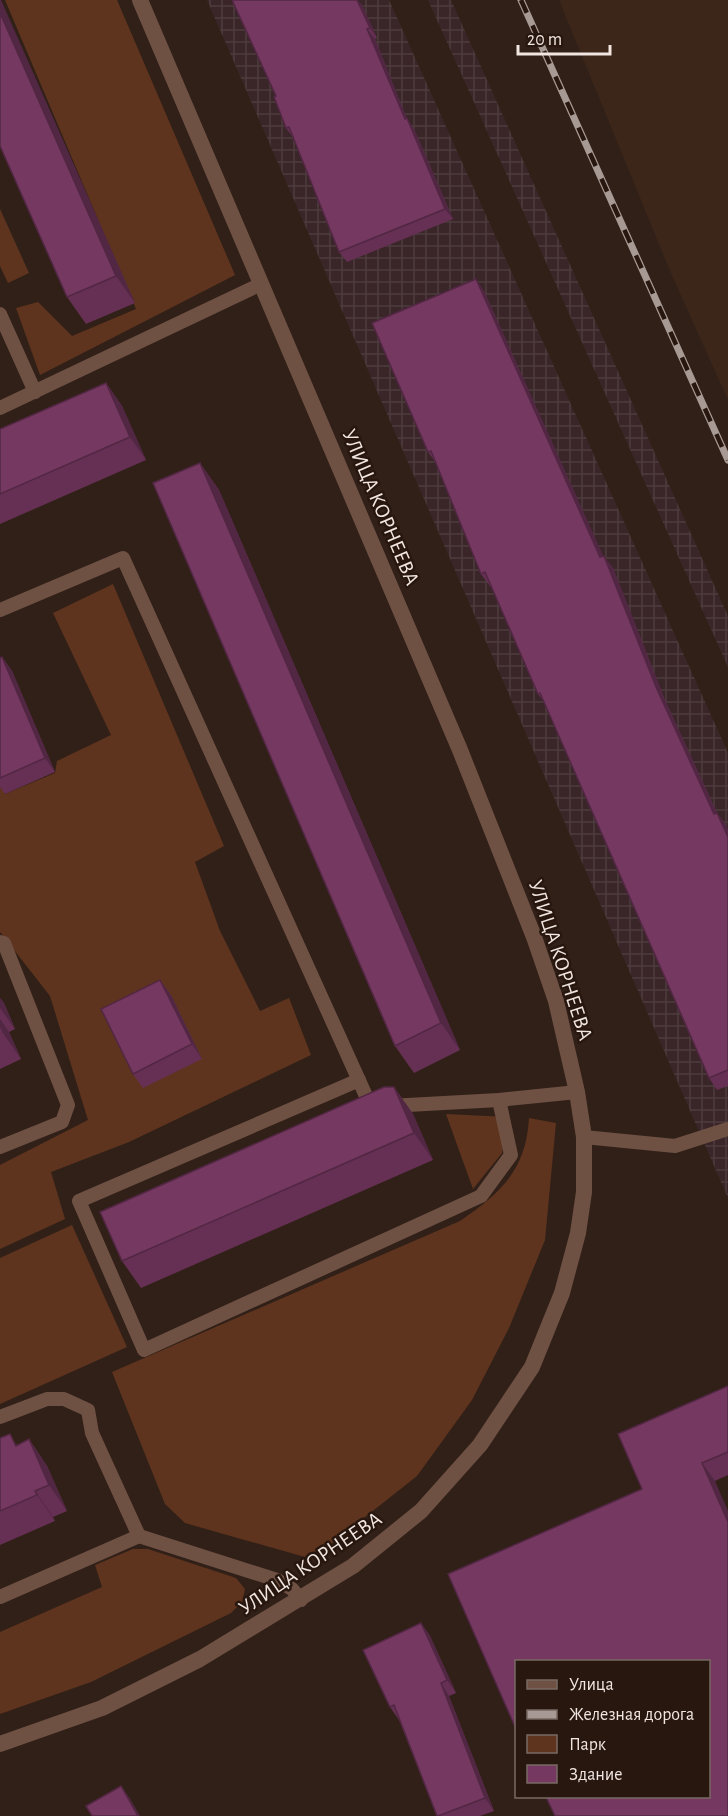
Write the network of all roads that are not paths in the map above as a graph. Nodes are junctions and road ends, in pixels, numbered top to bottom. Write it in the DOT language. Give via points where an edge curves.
graph roads {
  1 [pos="140,0"];
  2 [pos="261,284"];
  3 [pos="0,314"];
  4 [pos="35,392"];
  5 [pos="0,408"];
  6 [pos="0,610"];
  7 [pos="0,942"];
  8 [pos="359,1080"];
  9 [pos="577,1092"];
  10 [pos="499,1100"];
  11 [pos="728,1129"];
  12 [pos="584,1137"];
  13 [pos="0,1147"];
  14 [pos="0,1417"];
  15 [pos="139,1536"];
  16 [pos="0,1598"];
  17 [pos="301,1600"];
  18 [pos="0,1744"];
  1 -- 2 [label="street, УЛИЦА КОРНЕЕВА"];
  2 -- 4 [label="lane"];
  2 -- 9 [label="street, УЛИЦА КОРНЕЕВА" via="491,827 546,972"];
  3 -- 4 [label="lane"];
  4 -- 5 [label="lane"];
  6 -- 8 [label="lane" via="123,558"];
  7 -- 13 [label="lane" via="4,943 68,1105 62,1122"];
  8 -- 10 [label="lane" via="371,1107"];
  8 -- 10 [label="lane" via="79,1201 144,1350 481,1196 511,1155"];
  9 -- 10 [label="lane"];
  9 -- 12 [label="street, УЛИЦА КОРНЕЕВА"];
  11 -- 12 [label="lane" via="675,1146"];
  12 -- 17 [label="street, УЛИЦА КОРНЕЕВА" via="584,1192 578,1233 552,1321 521,1387 480,1445 421,1511 378,1548"];
  14 -- 15 [label="lane" via="46,1399 64,1398 88,1410 92,1432"];
  15 -- 16 [label="lane"];
  15 -- 17 [label="lane" via="277,1580"];
  17 -- 18 [label="street, УЛИЦА КОРНЕЕВА" via="135,1693"];
}
